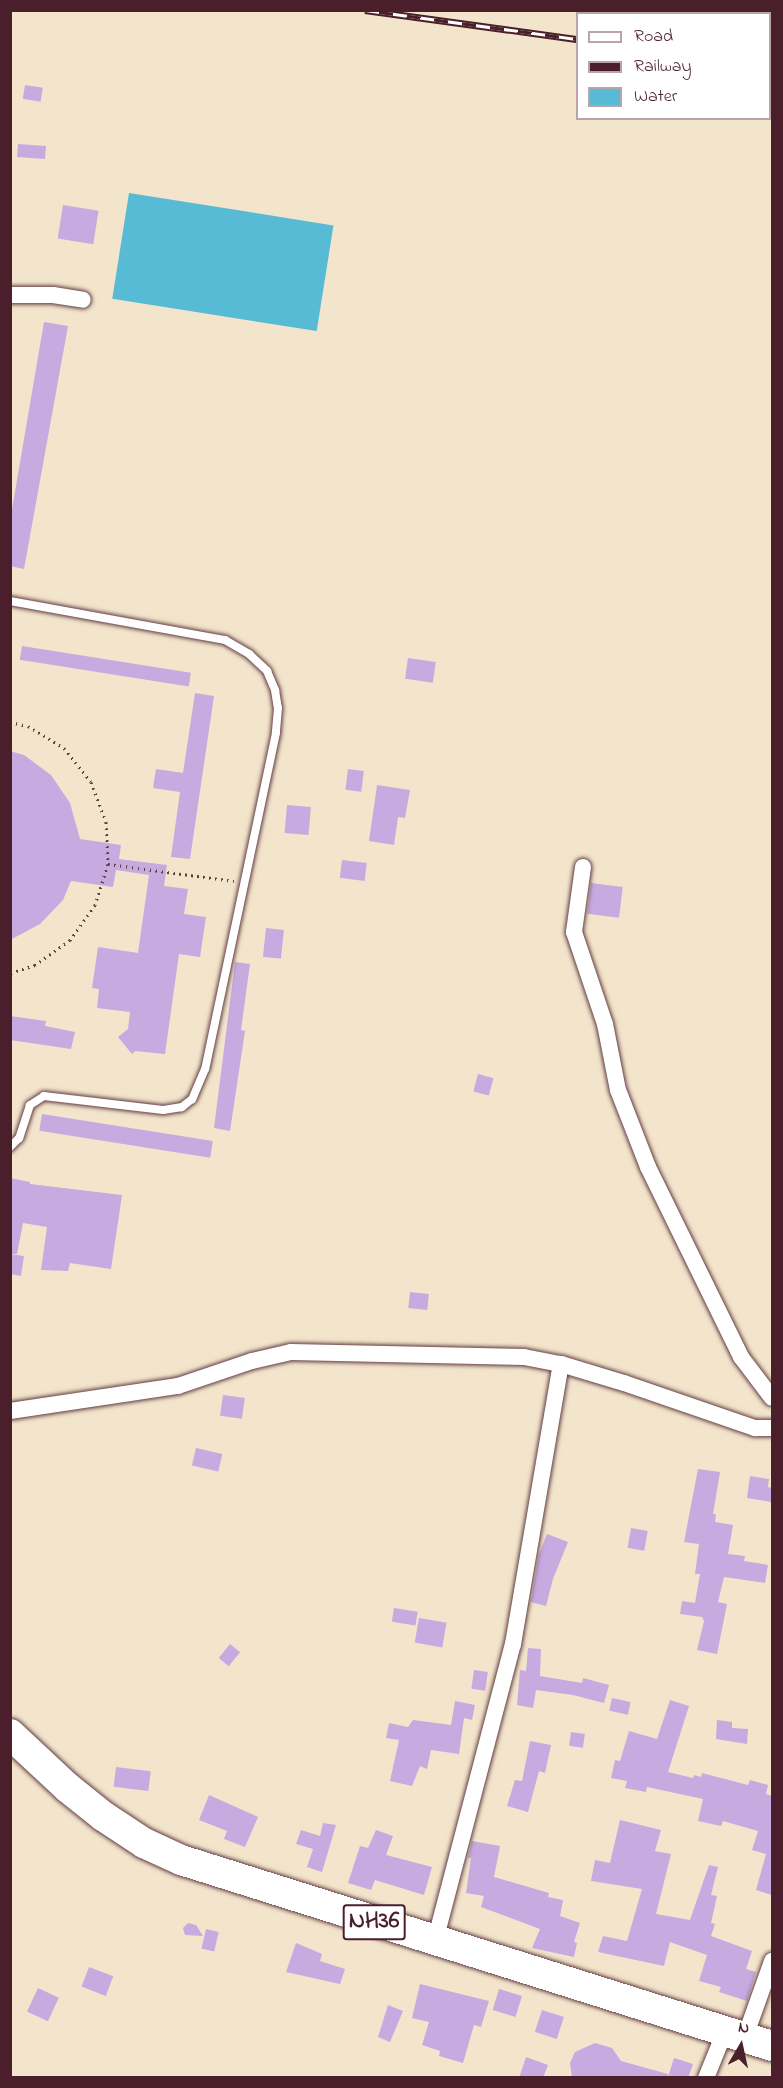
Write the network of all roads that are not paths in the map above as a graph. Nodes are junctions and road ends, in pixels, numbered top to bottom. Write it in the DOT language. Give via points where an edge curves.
graph roads {
  1 [pos="10,295"];
  2 [pos="84,300"];
  3 [pos="10,601"];
  4 [pos="584,867"];
  5 [pos="10,1147"];
  6 [pos="561,1364"];
  7 [pos="772,1398"];
  8 [pos="10,1411"];
  9 [pos="772,1428"];
  10 [pos="10,1734"];
  11 [pos="435,1941"];
  12 [pos="772,1961"];
  13 [pos="748,2038"];
  14 [pos="706,2078"];
  1 -- 2 [label="street"];
  3 -- 5 [label="lane" via="225,640 267,670 275,690 277,716 205,1069 192,1099 182,1107 163,1110 44,1096 30,1105 19,1138"];
  4 -- 7 [label="street" via="574,932 605,1024 618,1090 648,1167 741,1357"];
  6 -- 8 [label="street" via="525,1357 291,1352 178,1386"];
  6 -- 9 [label="street" via="755,1428"];
  6 -- 11 [label="street" via="513,1644"];
  10 -- 11 [label="highway, NH36" via="103,1816 162,1852"];
  11 -- 13 [label="highway, NH36"];
  12 -- 13 [label="street"];
  13 -- 14 [label="street"];
}
